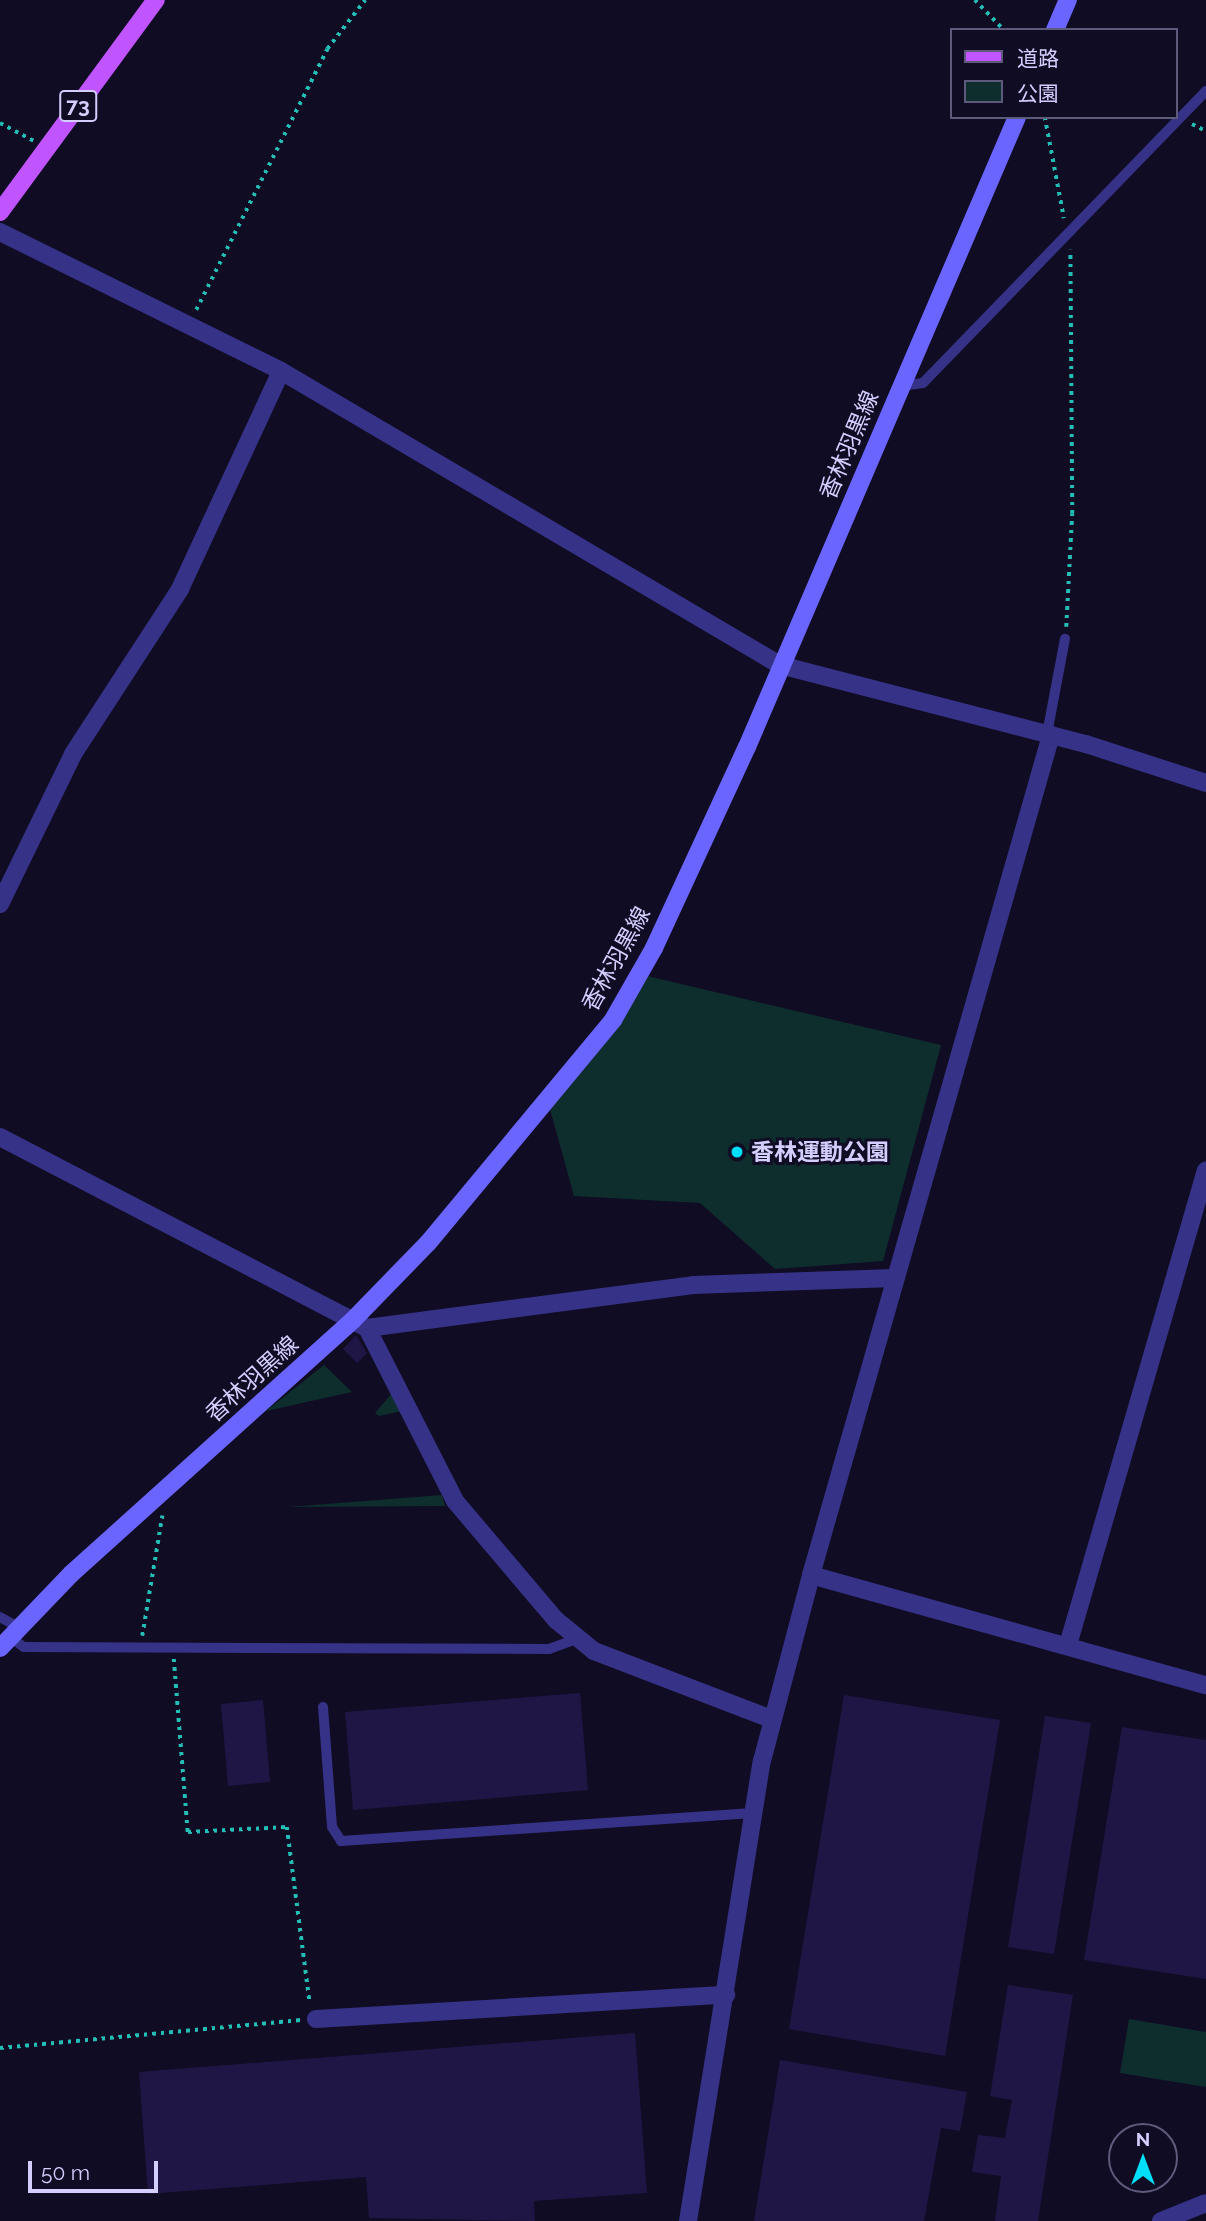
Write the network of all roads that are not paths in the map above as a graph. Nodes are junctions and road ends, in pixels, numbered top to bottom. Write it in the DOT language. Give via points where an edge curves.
graph roads {
  1 [pos="156,0"];
  2 [pos="1068,0"];
  3 [pos="1056,28"];
  4 [pos="1206,91"];
  5 [pos="1016,119"];
  6 [pos="0,212"];
  7 [pos="0,232"];
  8 [pos="281,371"];
  9 [pos="901,386"];
  10 [pos="1065,639"];
  11 [pos="780,665"];
  12 [pos="1049,734"];
  13 [pos="1206,782"];
  14 [pos="0,904"];
  15 [pos="0,1137"];
  16 [pos="1206,1171"];
  17 [pos="894,1278"];
  18 [pos="360,1324"];
  19 [pos="811,1575"];
  20 [pos="0,1617"];
  21 [pos="9,1637"];
  22 [pos="576,1639"];
  23 [pos="1068,1645"];
  24 [pos="1206,1685"];
  25 [pos="323,1707"];
  26 [pos="771,1719"];
  27 [pos="753,1812"];
  28 [pos="726,1994"];
  29 [pos="316,2019"];
  30 [pos="1206,2203"];
  31 [pos="688,2221"];
  32 [pos="1161,2221"];
  1 -- 6 [label="main road, 73"];
  2 -- 3 [label="main road"];
  4 -- 9 [label="lane" via="923,383"];
  5 -- 9 [label="main road, 香林羽黒線"];
  7 -- 8 [label="street"];
  8 -- 11 [label="street"];
  8 -- 14 [label="street" via="180,589 72,754"];
  9 -- 11 [label="main road, 香林羽黒線"];
  10 -- 12 [label="lane"];
  11 -- 12 [label="street"];
  11 -- 18 [label="main road, 香林羽黒線" via="654,948 613,1020"];
  12 -- 13 [label="street"];
  12 -- 17 [label="street"];
  15 -- 18 [label="street"];
  16 -- 23 [label="street"];
  17 -- 18 [label="street" via="693,1285"];
  17 -- 19 [label="street"];
  18 -- 21 [label="main road, 香林羽黒線" via="154,1498"];
  18 -- 22 [label="street" via="470,1524"];
  19 -- 23 [label="street"];
  19 -- 26 [label="street"];
  20 -- 21 [label="lane"];
  21 -- 22 [label="lane" via="24,1647 549,1649"];
  22 -- 26 [label="street"];
  23 -- 24 [label="street"];
  25 -- 27 [label="lane" via="332,1827 341,1842"];
  26 -- 27 [label="street"];
  27 -- 28 [label="street"];
  28 -- 29 [label="street"];
  28 -- 31 [label="street"];
  30 -- 32 [label="street"];
}
